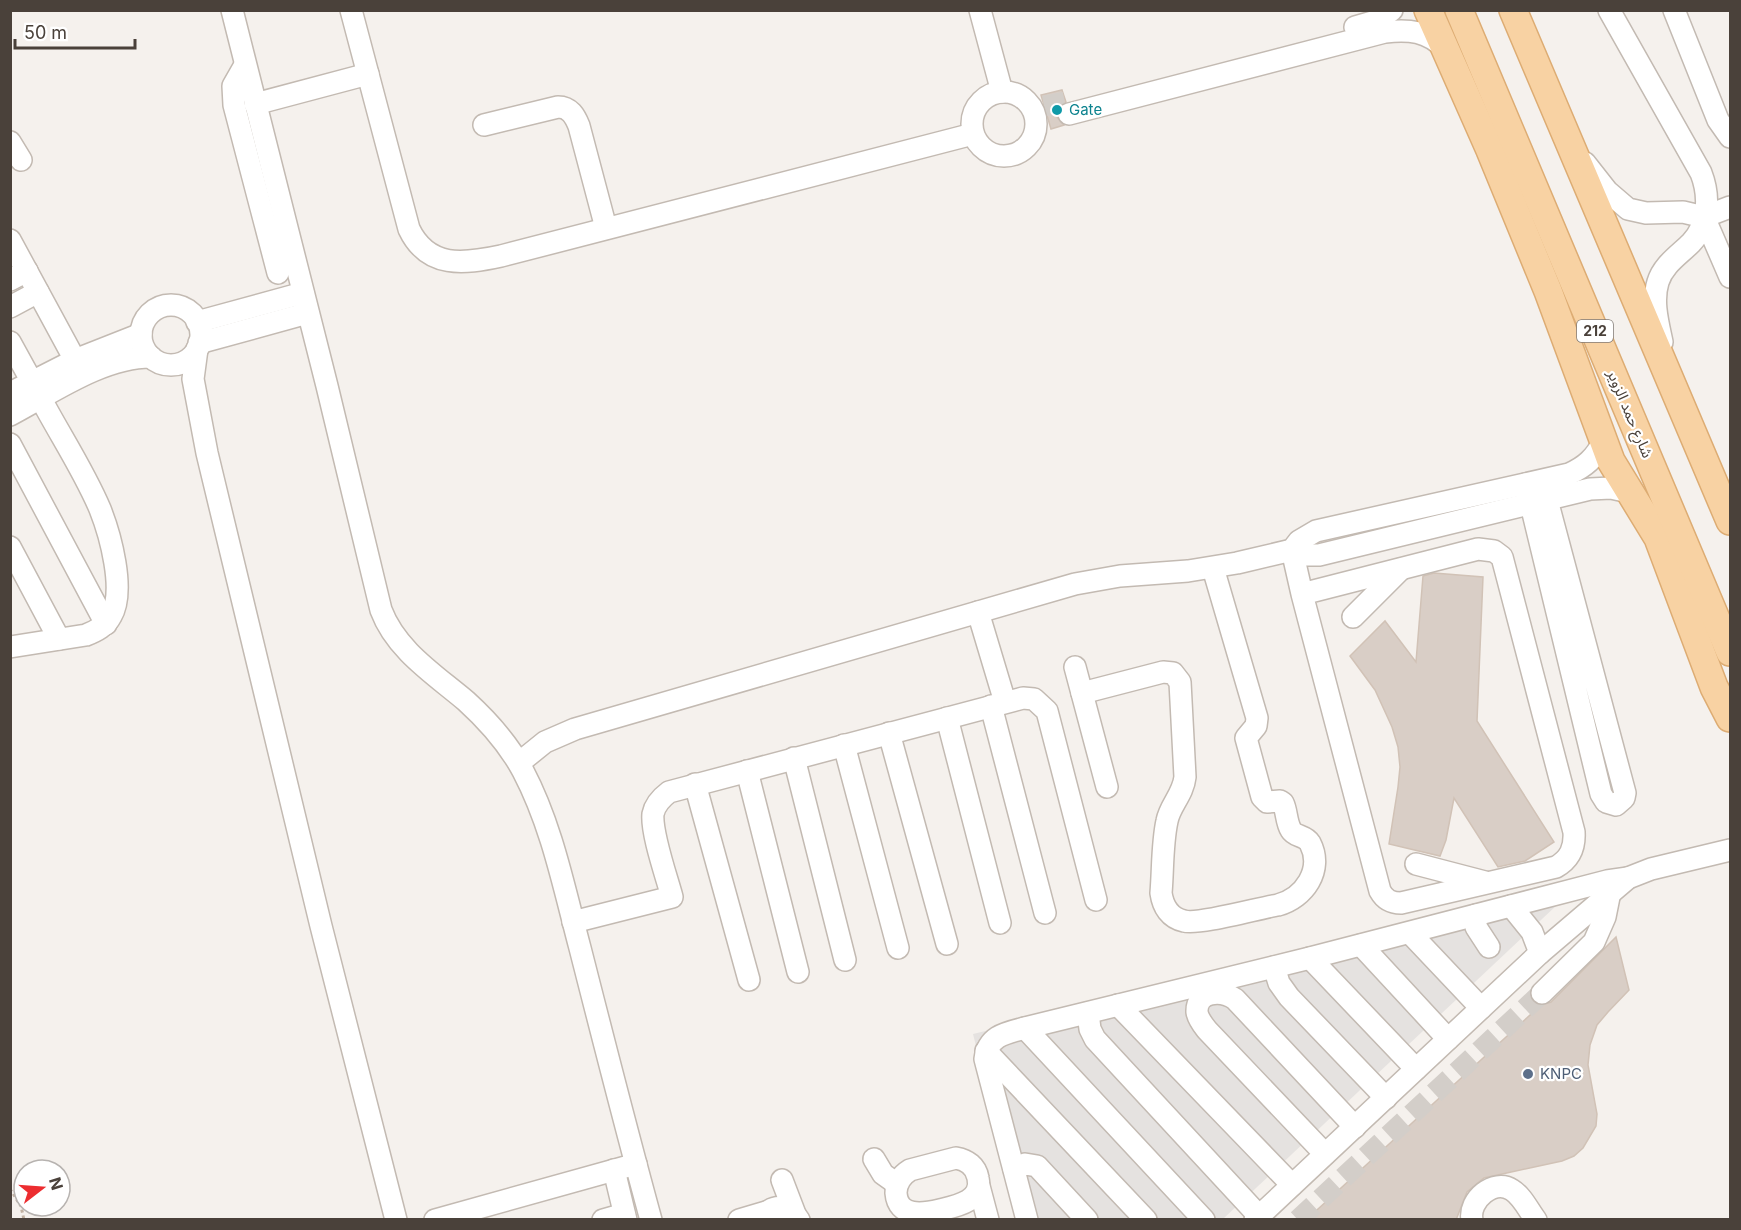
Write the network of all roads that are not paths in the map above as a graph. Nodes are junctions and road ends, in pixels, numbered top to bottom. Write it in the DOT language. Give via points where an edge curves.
graph roads {
  1 [pos="232,10"];
  2 [pos="351,10"];
  3 [pos="980,10"];
  4 [pos="1392,10"];
  5 [pos="1428,10"];
  6 [pos="1459,10"];
  7 [pos="1513,10"];
  8 [pos="1609,10"];
  9 [pos="1674,10"];
  10 [pos="1447,51"];
  11 [pos="246,65"];
  12 [pos="368,74"];
  13 [pos="1002,92"];
  14 [pos="255,105"];
  15 [pos="484,124"];
  16 [pos="1564,129"];
  17 [pos="973,134"];
  18 [pos="1731,137"];
  19 [pos="1731,207"];
  20 [pos="1704,217"];
  21 [pos="606,228"];
  22 [pos="10,240"];
  23 [pos="278,273"];
  24 [pos="19,275"];
  25 [pos="1731,277"];
  26 [pos="38,292"];
  27 [pos="306,303"];
  28 [pos="10,307"];
  29 [pos="141,334"];
  30 [pos="198,338"];
  31 [pos="10,342"];
  32 [pos="75,360"];
  33 [pos="159,361"];
  34 [pos="1669,375"];
  35 [pos="36,391"];
  36 [pos="10,393"];
  37 [pos="10,415"];
  38 [pos="1603,442"];
  39 [pos="10,444"];
  40 [pos="207,453"];
  41 [pos="1629,492"];
  42 [pos="1535,496"];
  43 [pos="1725,501"];
  44 [pos="1731,521"];
  45 [pos="10,547"];
  46 [pos="1292,550"];
  47 [pos="1213,568"];
  48 [pos="1401,569"];
  49 [pos="1302,594"];
  50 [pos="978,612"];
  51 [pos="1353,617"];
  52 [pos="106,624"];
  53 [pos="59,639"];
  54 [pos="10,647"];
  55 [pos="1731,652"];
  56 [pos="1075,667"];
  57 [pos="1082,693"];
  58 [pos="998,704"];
  59 [pos="947,718"];
  60 [pos="1731,718"];
  61 [pos="889,733"];
  62 [pos="844,745"];
  63 [pos="794,758"];
  64 [pos="519,763"];
  65 [pos="747,771"];
  66 [pos="695,784"];
  67 [pos="1107,787"];
  68 [pos="1569,813"];
  69 [pos="1731,850"];
  70 [pos="1416,864"];
  71 [pos="1628,878"];
  72 [pos="1488,883"];
  73 [pos="1610,892"];
  74 [pos="1096,900"];
  75 [pos="1511,906"];
  76 [pos="1045,913"];
  77 [pos="1476,915"];
  78 [pos="573,922"];
  79 [pos="1000,923"];
  80 [pos="1410,933"];
  81 [pos="947,944"];
  82 [pos="1360,945"];
  83 [pos="1489,947"];
  84 [pos="898,948"];
  85 [pos="1540,952"];
  86 [pos="1310,958"];
  87 [pos="845,960"];
  88 [pos="1274,967"];
  89 [pos="798,972"];
  90 [pos="749,980"];
  91 [pos="1542,993"];
  92 [pos="1118,1005"];
  93 [pos="1481,1008"];
  94 [pos="1088,1013"];
  95 [pos="1025,1028"];
  96 [pos="1448,1039"];
  97 [pos="986,1051"];
  98 [pos="1416,1069"];
  99 [pos="1386,1098"];
  100 [pos="1355,1126"];
  101 [pos="1325,1154"];
  102 [pos="880,1158"];
  103 [pos="636,1164"];
  104 [pos="1014,1169"];
  105 [pos="614,1170"];
  106 [pos="904,1177"];
  107 [pos="1292,1185"];
  108 [pos="979,1186"];
  109 [pos="968,1212"];
  110 [pos="765,1214"];
  111 [pos="655,1216"];
  112 [pos="625,1217"];
  113 [pos="797,1217"];
  114 [pos="1257,1218"];
  115 [pos="396,1220"];
  116 [pos="435,1220"];
  117 [pos="603,1220"];
  118 [pos="739,1220"];
  119 [pos="988,1220"];
  120 [pos="1027,1220"];
  121 [pos="1088,1220"];
  122 [pos="1146,1220"];
  123 [pos="1204,1220"];
  124 [pos="1473,1220"];
  125 [pos="1536,1220"];
  1 -- 11 [label="street"];
  2 -- 12 [label="street"];
  3 -- 13 [label="street"];
  4 -- 10 [label="street" via="1379,20 1067,108 1385,32 1421,32"];
  5 -- 10 [label="main road"];
  6 -- 55 [label="main road, شارع حمد الزوير / 212"];
  7 -- 16 [label="main road"];
  8 -- 20 [label="street" via="1701,173 1707,197"];
  9 -- 18 [label="street" via="1718,120"];
  10 -- 38 [label="main road" via="1548,291"];
  11 -- 14 [label="street"];
  11 -- 23 [label="street" via="233,86 234,105"];
  12 -- 14 [label="street"];
  12 -- 21 [label="street" via="405,219 413,237 426,251 448,261 482,260"];
  13 -- 17 [label="street" via="978,105 973,115"];
  13 -- 17 [label="street" via="1020,96 1040,115 1033,141 1015,156 1003,157 982,148"];
  14 -- 27 [label="street"];
  15 -- 21 [label="street" via="558,107 567,109 576,119"];
  16 -- 20 [label="street" via="1597,180 1628,208"];
  16 -- 34 [label="main road"];
  17 -- 21 [label="street"];
  19 -- 20 [label="street"];
  20 -- 25 [label="street"];
  20 -- 34 [label="street" via="1697,235 1668,264 1658,282 1657,316"];
  22 -- 24 [label="street"];
  24 -- 26 [label="street"];
  26 -- 28 [label="street"];
  26 -- 32 [label="street"];
  27 -- 30 [label="street"];
  27 -- 64 [label="street" via="386,623 407,651 494,730"];
  29 -- 30 [label="street" via="154,310 162,306 181,307 189,311"];
  29 -- 32 [label="street"];
  29 -- 33 [label="street" via="142,343"];
  30 -- 33 [label="street" via="187,360 179,364"];
  30 -- 40 [label="street" via="193,379"];
  31 -- 35 [label="street"];
  32 -- 35 [label="street"];
  33 -- 35 [label="street" via="138,357 116,362"];
  33 -- 40 [label="street" via="184,397"];
  34 -- 43 [label="main road"];
  35 -- 36 [label="street"];
  35 -- 37 [label="street"];
  35 -- 52 [label="street" via="105,523 117,591 114,612"];
  38 -- 41 [label="main road"];
  38 -- 42 [label="street" via="1595,456 1578,470"];
  39 -- 52 [label="street"];
  40 -- 115 [label="street"];
  41 -- 42 [label="street" via="1600,488"];
  41 -- 60 [label="main road" via="1658,538 1714,687"];
  42 -- 46 [label="street" via="1319,555"];
  42 -- 68 [label="street" via="1601,794 1606,802"];
  43 -- 44 [label="main road"];
  45 -- 53 [label="street"];
  46 -- 47 [label="street"];
  46 -- 49 [label="street"];
  47 -- 50 [label="street" via="1098,579"];
  47 -- 57 [label="street" via="1257,718 1246,738 1262,797 1267,802 1283,803 1292,831 1311,846 1313,873 1300,894 1278,905 1197,921 1181,921 1169,913 1161,893 1167,821 1185,777 1180,682 1173,674 1163,672"];
  48 -- 49 [label="street"];
  48 -- 51 [label="street"];
  48 -- 68 [label="street" via="1484,548 1502,557"];
  49 -- 72 [label="street" via="1383,895 1390,902 1401,903"];
  50 -- 58 [label="street"];
  50 -- 64 [label="street" via="575,729 545,742"];
  52 -- 53 [label="street" via="86,635"];
  53 -- 54 [label="street"];
  56 -- 57 [label="street"];
  57 -- 67 [label="street"];
  58 -- 59 [label="street"];
  58 -- 74 [label="street" via="1029,698 1047,711"];
  58 -- 76 [label="street"];
  59 -- 61 [label="street"];
  59 -- 79 [label="street"];
  61 -- 62 [label="street"];
  61 -- 81 [label="street"];
  62 -- 63 [label="street"];
  62 -- 84 [label="street"];
  63 -- 65 [label="street"];
  63 -- 87 [label="street"];
  64 -- 78 [label="street" via="545,822"];
  65 -- 66 [label="street"];
  65 -- 89 [label="street"];
  66 -- 78 [label="street" via="663,796 653,816 672,897"];
  66 -- 90 [label="street"];
  68 -- 72 [label="street" via="1574,846 1568,859 1556,867"];
  69 -- 71 [label="street"];
  70 -- 72 [label="street"];
  71 -- 73 [label="street"];
  71 -- 75 [label="street"];
  73 -- 85 [label="street"];
  73 -- 91 [label="street" via="1594,942"];
  75 -- 77 [label="street"];
  75 -- 85 [label="street" via="1532,932"];
  77 -- 80 [label="street"];
  77 -- 83 [label="street" via="1476,927"];
  78 -- 103 [label="street"];
  80 -- 82 [label="street"];
  80 -- 93 [label="street"];
  82 -- 86 [label="street"];
  82 -- 96 [label="street"];
  85 -- 93 [label="street"];
  86 -- 88 [label="street"];
  86 -- 98 [label="street"];
  88 -- 92 [label="street"];
  88 -- 99 [label="street" via="1289,997"];
  92 -- 94 [label="street"];
  92 -- 107 [label="street"];
  93 -- 96 [label="street"];
  94 -- 95 [label="street"];
  94 -- 114 [label="street" via="1095,1039"];
  95 -- 97 [label="street" via="997,1037"];
  95 -- 123 [label="street"];
  96 -- 98 [label="street"];
  97 -- 104 [label="street"];
  97 -- 122 [label="street"];
  98 -- 99 [label="street"];
  99 -- 100 [label="street"];
  100 -- 101 [label="street"];
  100 -- 101 [label="street" via="1235,999 1220,992 1202,999 1197,1013 1207,1030"];
  101 -- 107 [label="street"];
  102 -- 106 [label="street" via="883,1174"];
  103 -- 105 [label="street"];
  103 -- 111 [label="street"];
  104 -- 120 [label="street"];
  104 -- 121 [label="street" via="1025,1164 1037,1166"];
  105 -- 112 [label="street"];
  105 -- 116 [label="street"];
  106 -- 108 [label="street" via="949,1159 962,1159 973,1166"];
  106 -- 109 [label="street" via="896,1190 903,1208 921,1215"];
  107 -- 114 [label="street"];
  108 -- 109 [label="street"];
  108 -- 119 [label="street"];
  110 -- 113 [label="street" via="773,1208 785,1208"];
  110 -- 113 [label="street" via="776,1181"];
  110 -- 118 [label="street"];
  112 -- 117 [label="street"];
  124 -- 125 [label="street" via="1475,1201 1501,1185 1513,1190"];
}
